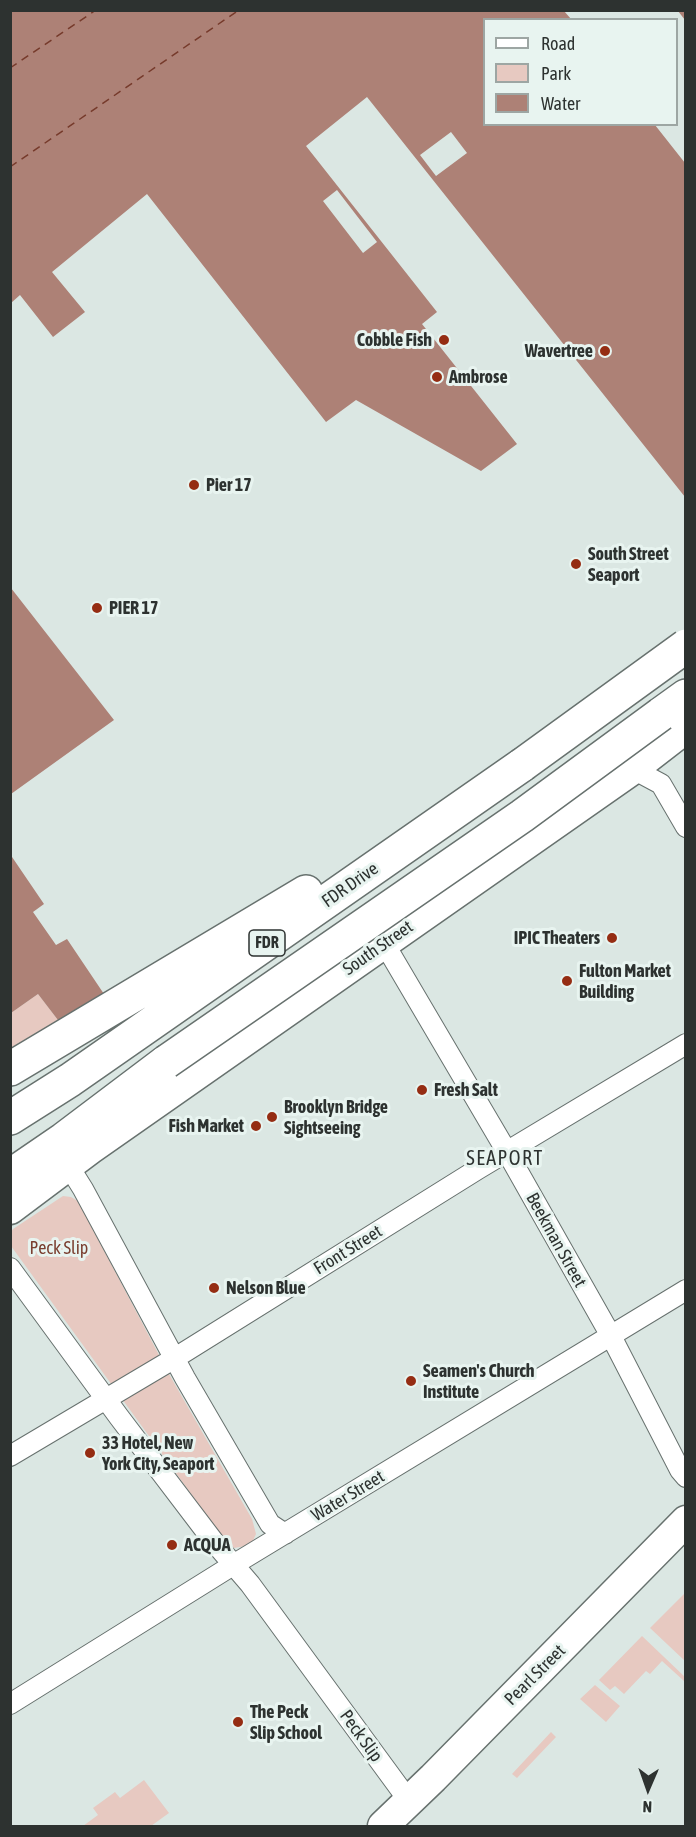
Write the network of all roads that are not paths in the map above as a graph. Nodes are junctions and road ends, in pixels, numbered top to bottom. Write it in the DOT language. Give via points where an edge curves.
graph roads {
  1 [pos="686,646"];
  2 [pos="686,696"];
  3 [pos="686,728"];
  4 [pos="522,765"];
  5 [pos="633,769"];
  6 [pos="686,827"];
  7 [pos="384,943"];
  8 [pos="686,1044"];
  9 [pos="166,1062"];
  10 [pos="10,1069"];
  11 [pos="10,1118"];
  12 [pos="507,1152"];
  13 [pos="10,1159"];
  14 [pos="68,1165"];
  15 [pos="10,1176"];
  16 [pos="10,1181"];
  17 [pos="10,1209"];
  18 [pos="10,1268"];
  19 [pos="686,1290"];
  20 [pos="611,1336"];
  21 [pos="175,1358"];
  22 [pos="105,1399"];
  23 [pos="10,1456"];
  24 [pos="686,1477"];
  25 [pos="686,1521"];
  26 [pos="285,1534"];
  27 [pos="233,1565"];
  28 [pos="10,1704"];
  29 [pos="409,1801"];
  30 [pos="383,1827"];
  1 -- 4 [label="highway, FDR Drive / FDR, bridge"];
  2 -- 9 [label="highway, FDR, bridge" via="522,816"];
  3 -- 5 [label="main road, South Street"];
  4 -- 10 [label="highway" via="416,820 306,892"];
  4 -- 11 [label="highway, FDR Drive / FDR"];
  5 -- 6 [label="street" via="661,784"];
  5 -- 7 [label="main road, South Street"];
  7 -- 12 [label="street, Beekman Street"];
  7 -- 14 [label="main road, South Street"];
  8 -- 12 [label="street, Front Street"];
  9 -- 13 [label="highway, FDR"];
  9 -- 15 [label="highway"];
  12 -- 20 [label="street, Beekman Street"];
  12 -- 21 [label="street, Front Street"];
  14 -- 16 [label="main road" via="34,1165"];
  14 -- 17 [label="main road, South Street"];
  14 -- 21 [label="street"];
  18 -- 22 [label="street, Peck Slip"];
  19 -- 20 [label="street, Water Street"];
  20 -- 24 [label="street, Beekman Street"];
  20 -- 26 [label="street, Water Street"];
  21 -- 22 [label="street, Front Street"];
  21 -- 26 [label="street" via="270,1524"];
  22 -- 23 [label="street, Front Street"];
  22 -- 27 [label="street, Peck Slip"];
  25 -- 29 [label="main road, Pearl Street"];
  26 -- 27 [label="street, Water Street"];
  27 -- 28 [label="street, Water Street"];
  27 -- 29 [label="street, Peck Slip"];
  29 -- 30 [label="main road, Pearl Street"];
}
